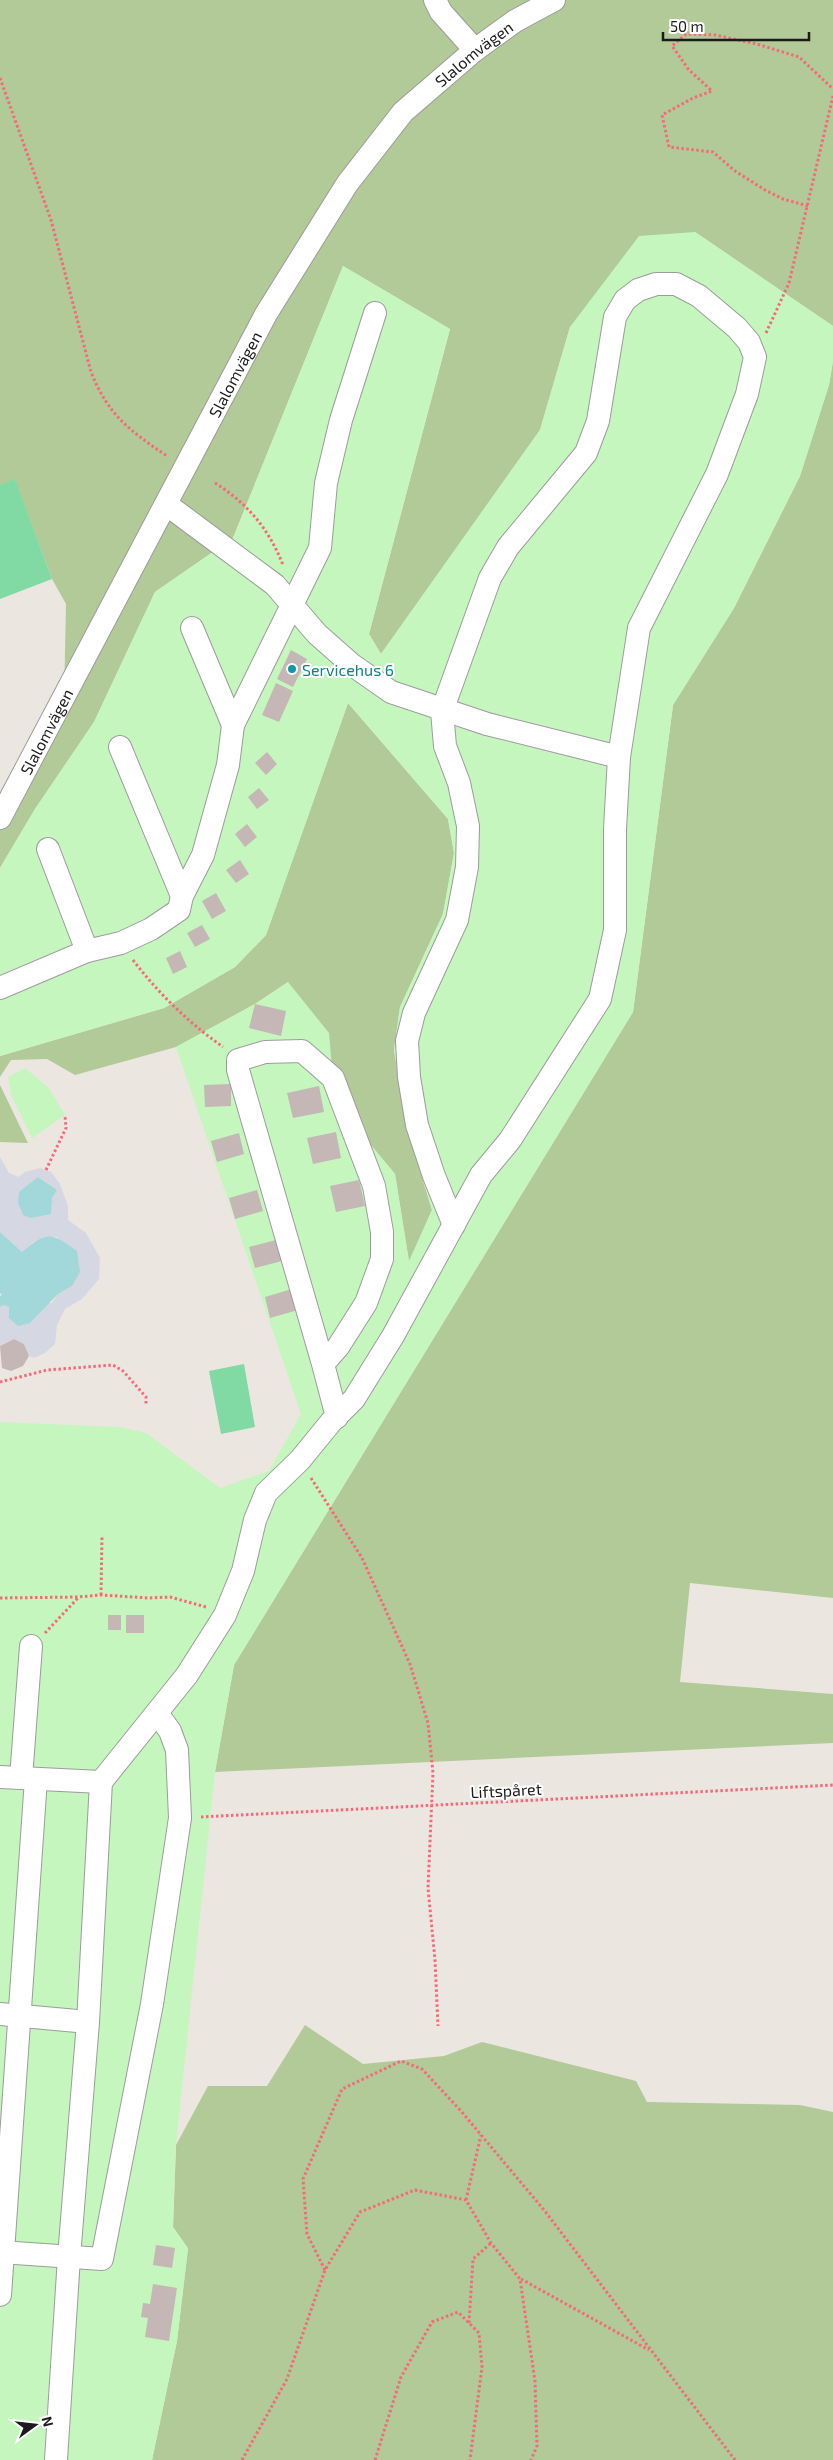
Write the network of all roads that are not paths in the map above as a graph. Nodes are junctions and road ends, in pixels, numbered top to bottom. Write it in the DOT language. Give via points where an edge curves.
graph roads {
  1 [pos="435,0"];
  2 [pos="554,0"];
  3 [pos="475,50"];
  4 [pos="375,313"];
  5 [pos="166,504"];
  6 [pos="292,607"];
  7 [pos="192,628"];
  8 [pos="442,711"];
  9 [pos="233,725"];
  10 [pos="120,747"];
  11 [pos="619,758"];
  12 [pos="0,818"];
  13 [pos="48,849"];
  14 [pos="182,896"];
  15 [pos="87,952"];
  16 [pos="0,988"];
  17 [pos="454,1225"];
  18 [pos="323,1364"];
  19 [pos="338,1417"];
  20 [pos="30,1646"];
  21 [pos="157,1713"];
  22 [pos="19,1778"];
  23 [pos="101,1782"];
  24 [pos="10,2014"];
  25 [pos="88,2022"];
  26 [pos="2,2252"];
  27 [pos="69,2256"];
  28 [pos="0,2294"];
  29 [pos="56,2460"];
  1 -- 3 [label="street"];
  2 -- 3 [label="street, Slalomvägen" via="515,20"];
  3 -- 5 [label="street, Slalomvägen" via="403,112 347,184 266,314"];
  4 -- 6 [label="street" via="341,420 326,483 320,548"];
  5 -- 6 [label="street" via="276,585"];
  5 -- 12 [label="street, Slalomvägen"];
  6 -- 8 [label="street" via="351,664 391,692"];
  6 -- 9 [label="street"];
  7 -- 9 [label="street"];
  8 -- 11 [label="street"];
  8 -- 11 [label="street" via="490,578 508,547 586,453 598,422 615,317 625,300 638,290 656,284 676,284 699,296 737,328 749,342 755,357 747,394 717,474 639,628"];
  8 -- 17 [label="street" via="445,746 459,783 468,826 467,867 457,920 414,1013 406,1041 417,1125"];
  9 -- 14 [label="street" via="228,765 202,855"];
  10 -- 14 [label="street"];
  11 -- 17 [label="street" via="615,930 600,999 510,1140 481,1175"];
  13 -- 15 [label="street"];
  14 -- 15 [label="street" via="179,910 151,930 121,943"];
  15 -- 16 [label="street"];
  17 -- 19 [label="street" via="374,1368"];
  18 -- 18 [label="street" via="366,1303 382,1259 382,1232 374,1186 333,1078 302,1051 252,1054 238,1060 238,1070"];
  18 -- 19 [label="street"];
  19 -- 21 [label="street" via="266,1493 225,1615 187,1675"];
  20 -- 22 [label="street"];
  21 -- 23 [label="street"];
  21 -- 27 [label="street" via="170,1731 177,1750 180,1818 152,2004 102,2259"];
  22 -- 23 [label="street"];
  22 -- 24 [label="street"];
  23 -- 25 [label="street"];
  24 -- 25 [label="street"];
  24 -- 26 [label="street"];
  25 -- 27 [label="street"];
  26 -- 27 [label="street"];
  26 -- 28 [label="street"];
  27 -- 29 [label="street"];
}
